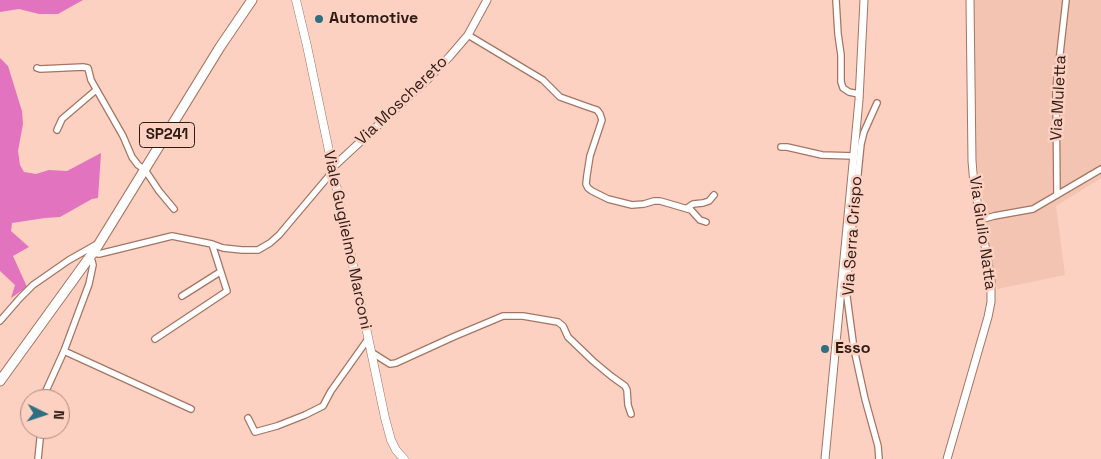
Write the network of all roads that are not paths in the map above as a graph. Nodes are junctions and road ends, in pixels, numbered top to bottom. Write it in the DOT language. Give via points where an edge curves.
graph roads {
  1 [pos="258,0"];
  2 [pos="289,0"];
  3 [pos="296,0"];
  4 [pos="487,0"];
  5 [pos="836,0"];
  6 [pos="864,0"];
  7 [pos="970,0"];
  8 [pos="1066,0"];
  9 [pos="250,4"];
  10 [pos="299,17"];
  11 [pos="469,33"];
  12 [pos="37,68"];
  13 [pos="96,90"];
  14 [pos="859,94"];
  15 [pos="877,103"];
  16 [pos="56,130"];
  17 [pos="781,147"];
  18 [pos="854,156"];
  19 [pos="332,169"];
  20 [pos="145,170"];
  21 [pos="1101,170"];
  22 [pos="714,195"];
  23 [pos="1057,195"];
  24 [pos="687,208"];
  25 [pos="174,209"];
  26 [pos="980,220"];
  27 [pos="706,222"];
  28 [pos="100,242"];
  29 [pos="212,244"];
  30 [pos="91,256"];
  31 [pos="220,272"];
  32 [pos="182,296"];
  33 [pos="0,321"];
  34 [pos="155,339"];
  35 [pos="368,339"];
  36 [pos="64,352"];
  37 [pos="370,352"];
  38 [pos="0,381"];
  39 [pos="47,389"];
  40 [pos="191,410"];
  41 [pos="631,414"];
  42 [pos="248,418"];
  43 [pos="40,439"];
  44 [pos="38,459"];
  45 [pos="404,459"];
  46 [pos="825,459"];
  47 [pos="880,459"];
  48 [pos="947,459"];
  1 -- 9 [label="main road"];
  2 -- 10 [label="main road"];
  3 -- 10 [label="main road"];
  4 -- 11 [label="street, Via Moschereto"];
  5 -- 14 [label="street" via="841,82 849,92"];
  6 -- 14 [label="street"];
  7 -- 26 [label="street, Via Giulio Natta" via="972,161"];
  8 -- 23 [label="street, Via Muletta" via="1056,89"];
  9 -- 20 [label="main road, SP241"];
  10 -- 19 [label="main road, Viale Guglielmo Marconi"];
  11 -- 19 [label="street, Via Moschereto" via="428,79"];
  11 -- 24 [label="street" via="543,80 560,97 598,110 602,120 590,156 588,188 632,205 660,201"];
  12 -- 13 [label="street" via="88,68"];
  13 -- 16 [label="street" via="62,120"];
  13 -- 20 [label="street" via="132,157"];
  14 -- 18 [label="street"];
  15 -- 47 [label="street, Via Serra Crispo" via="861,144 847,297 856,357"];
  17 -- 18 [label="street" via="822,155"];
  18 -- 46 [label="street"];
  19 -- 29 [label="street" via="270,243 258,250 223,248"];
  19 -- 35 [label="main road, Viale Guglielmo Marconi"];
  20 -- 25 [label="street"];
  20 -- 28 [label="main road, SP241"];
  21 -- 23 [label="street"];
  22 -- 24 [label="street" via="709,201"];
  23 -- 26 [label="street" via="1033,209"];
  24 -- 27 [label="street"];
  26 -- 48 [label="street, Via Giulio Natta" via="991,279 991,302"];
  28 -- 30 [label="main road, SP241"];
  28 -- 33 [label="street" via="33,285"];
  29 -- 30 [label="street" via="172,236"];
  29 -- 31 [label="street"];
  30 -- 36 [label="street" via="93,265 89,284"];
  30 -- 38 [label="main road, SP241"];
  31 -- 32 [label="street"];
  31 -- 34 [label="street" via="227,291"];
  35 -- 37 [label="main road, Viale Guglielmo Marconi"];
  35 -- 42 [label="street" via="323,406 255,432"];
  36 -- 39 [label="street"];
  36 -- 40 [label="street"];
  37 -- 41 [label="street" via="390,364 396,363 503,316 560,323 568,337 625,386"];
  37 -- 45 [label="main road, Viale Guglielmo Marconi" via="390,440"];
  43 -- 44 [label="street"];
}
